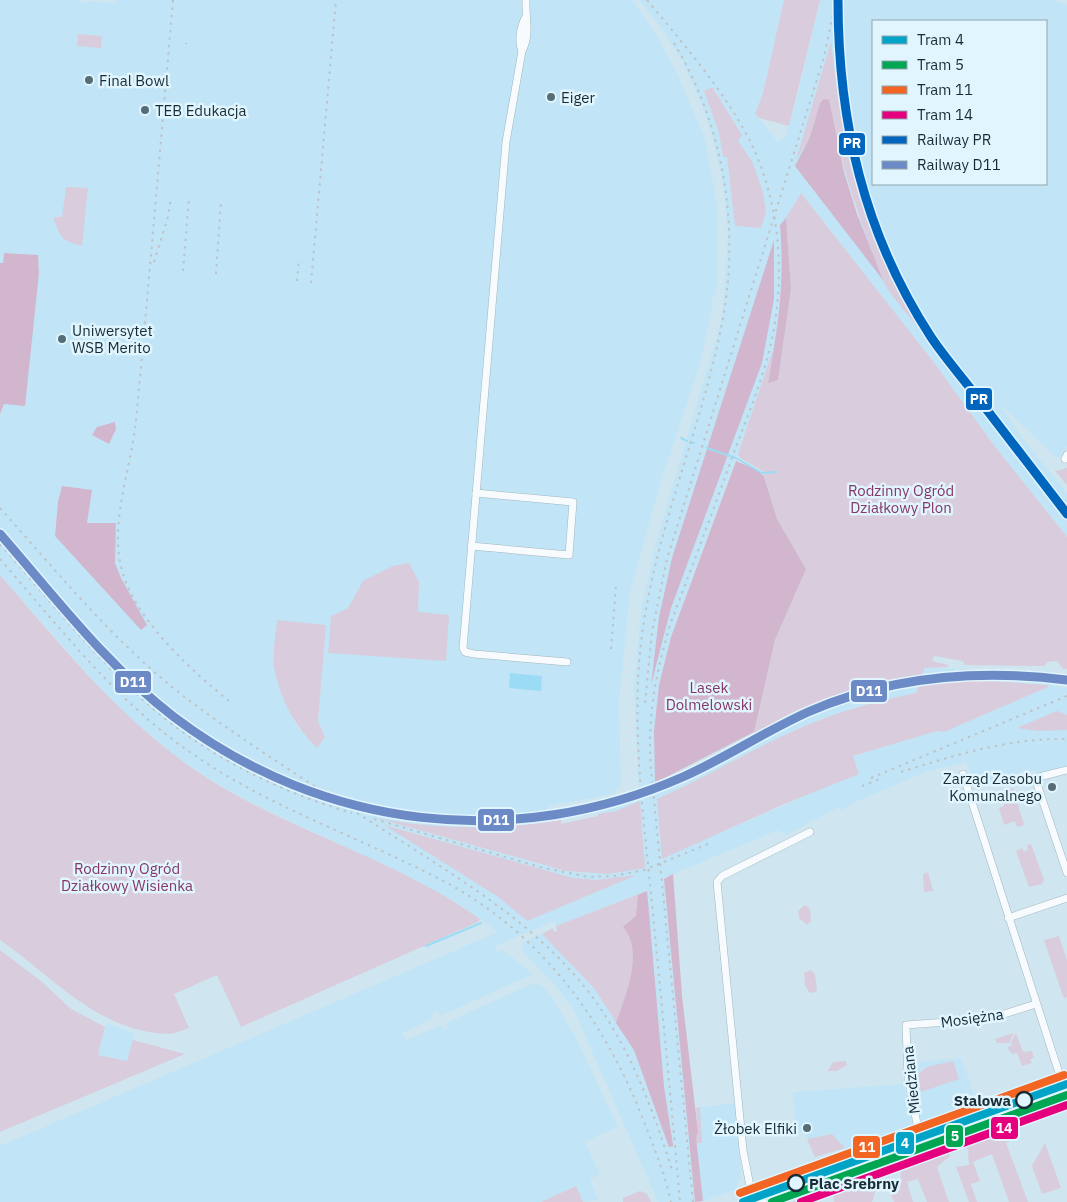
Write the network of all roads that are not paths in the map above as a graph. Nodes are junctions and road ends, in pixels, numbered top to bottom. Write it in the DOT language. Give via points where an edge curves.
graph roads {
  1 [pos="526,0"];
  2 [pos="476,493"];
  3 [pos="471,546"];
  4 [pos="567,662"];
  5 [pos="1067,770"];
  6 [pos="963,774"];
  7 [pos="810,832"];
  8 [pos="1067,874"];
  9 [pos="1067,898"];
  10 [pos="1008,918"];
  11 [pos="1036,1004"];
  12 [pos="906,1025"];
  13 [pos="1064,1078"];
  14 [pos="1066,1095"];
  15 [pos="920,1134"];
  16 [pos="750,1201"];
  17 [pos="762,1202"];
  18 [pos="771,1202"];
  1 -- 2 [label="street" via="520,44 522,51 506,142"];
  2 -- 3 [label="street"];
  2 -- 3 [label="street" via="573,502 572,529 569,554"];
  3 -- 4 [label="street" via="463,643 465,652"];
  5 -- 8 [label="street" via="1035,778"];
  6 -- 10 [label="street"];
  7 -- 16 [label="street" via="722,876 717,882"];
  9 -- 10 [label="street"];
  10 -- 11 [label="street"];
  11 -- 12 [label="street, Mosiężna" via="988,1018"];
  11 -- 13 [label="street"];
  12 -- 15 [label="street, Miedziana" via="908,1077"];
  13 -- 14 [label="street"];
  13 -- 15 [label="main road"];
  14 -- 18 [label="main road"];
  15 -- 16 [label="main road" via="764,1188"];
  16 -- 17 [label="main road"];
}
